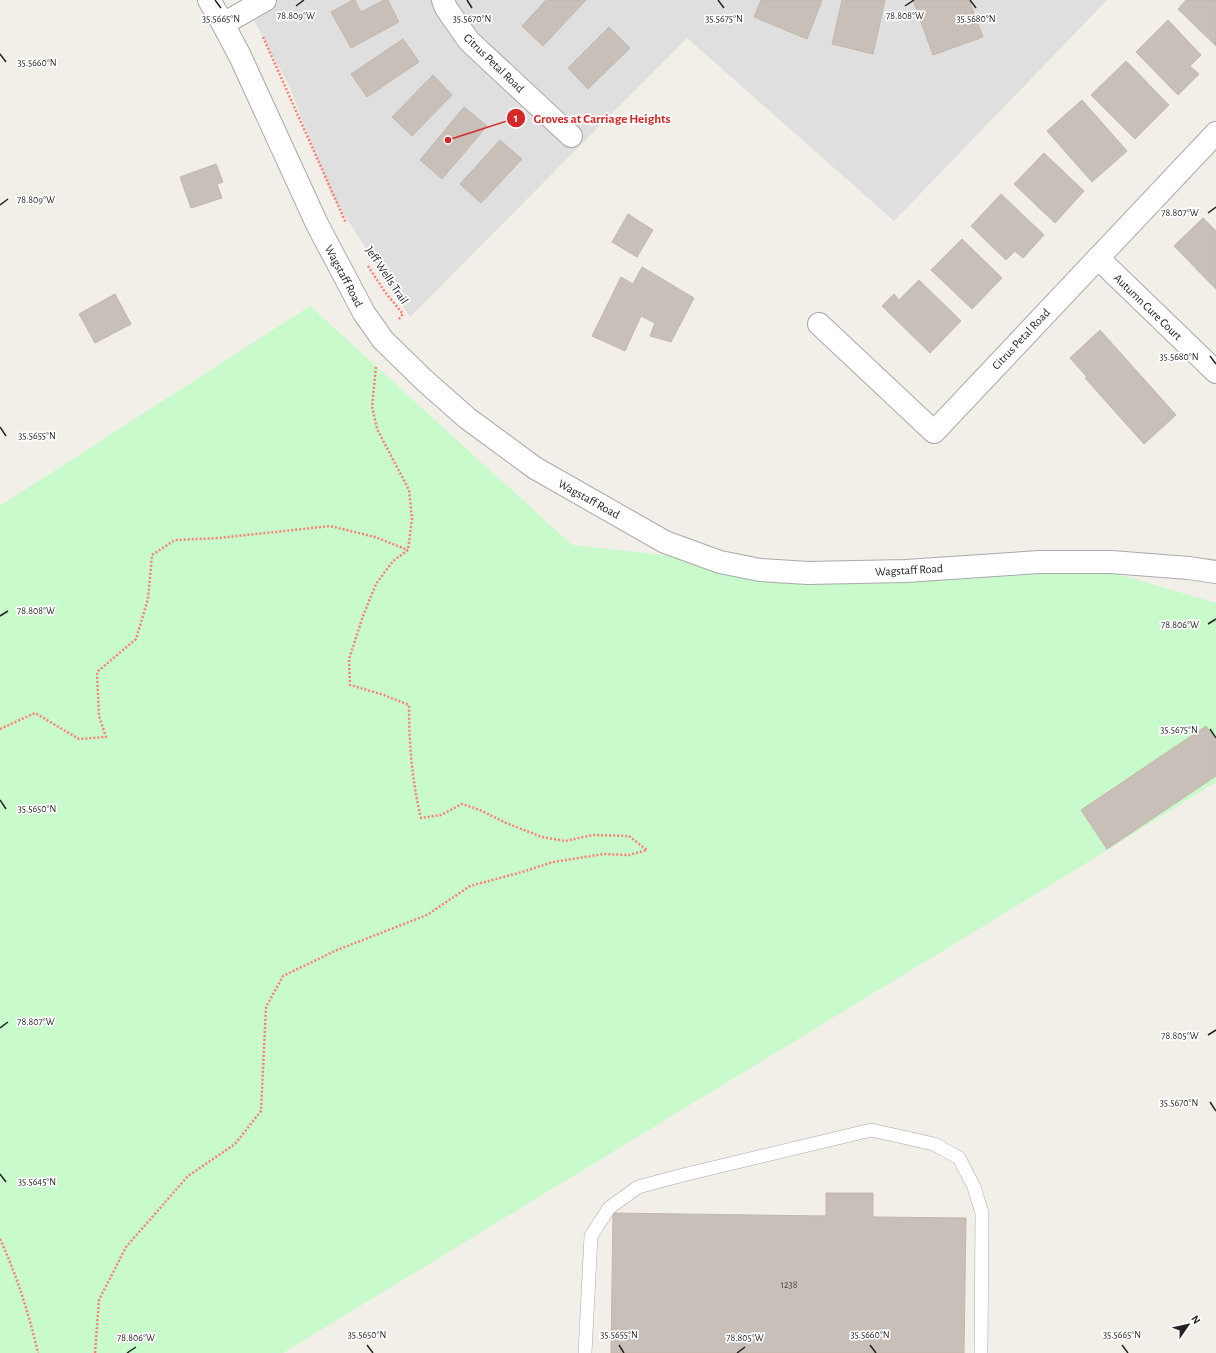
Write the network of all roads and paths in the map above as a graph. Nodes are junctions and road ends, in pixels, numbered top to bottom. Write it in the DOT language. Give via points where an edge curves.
graph roads {
  1 [pos="209,0"];
  2 [pos="264,0"];
  3 [pos="443,0"];
  4 [pos="223,24"];
  5 [pos="263,37"];
  6 [pos="1216,133"];
  7 [pos="572,136"];
  8 [pos="349,230"];
  9 [pos="1098,258"];
  10 [pos="366,262"];
  11 [pos="819,324"];
  12 [pos="383,340"];
  13 [pos="1216,372"];
  14 [pos="408,550"];
  15 [pos="1216,572"];
  16 [pos="0,729"];
  17 [pos="0,1239"];
  18 [pos="38,1353"];
  19 [pos="95,1353"];
  20 [pos="585,1353"];
  21 [pos="981,1353"];
  1 -- 4 [label="street, Wagstaff Road"];
  2 -- 4 [label="street"];
  3 -- 7 [label="street, Citrus Petal Road" via="469,41"];
  4 -- 12 [label="street, Wagstaff Road" via="317,224 364,313"];
  5 -- 8 [label="path"];
  6 -- 9 [label="street, Citrus Petal Road"];
  9 -- 11 [label="street, Citrus Petal Road" via="934,432"];
  9 -- 13 [label="street, Autumn Cure Court"];
  10 -- 12 [label="path, Jeff Wells Trail" via="403,314"];
  12 -- 14 [label="path, Jeff Wells Trail" via="374,373 372,406 377,429 409,490 412,519"];
  12 -- 15 [label="street, Wagstaff Road" via="467,418 535,468 665,542 720,562 760,570 808,573 906,571 1039,562 1110,562"];
  14 -- 16 [label="path" via="330,526 175,540 152,555 148,599 136,639 97,672 99,716 106,737 78,739 35,713"];
  14 -- 19 [label="path" via="393,561 376,584 349,659 350,685 409,706 409,742 414,792 421,818 441,814 462,804 542,837 565,841 593,835 629,836 647,850 630,855 604,854 553,862 470,886 427,915 337,950 283,976 266,1007 261,1111 234,1144 188,1176 126,1247 99,1300"];
  17 -- 18 [label="path" via="14,1269"];
  20 -- 21 [label="lane" via="591,1236 609,1208 638,1187 872,1130 934,1144 959,1158 974,1187 982,1213"];
}
